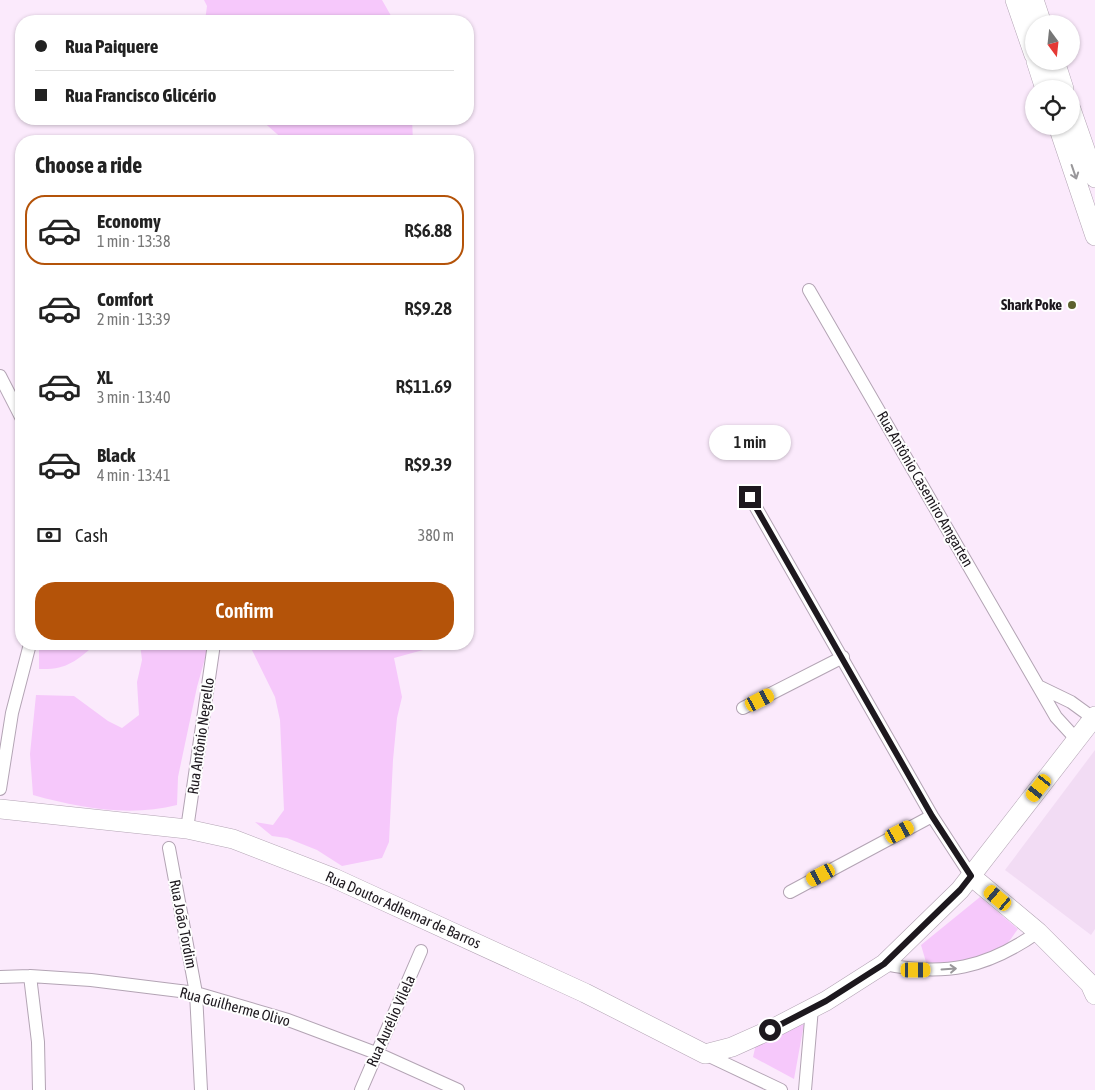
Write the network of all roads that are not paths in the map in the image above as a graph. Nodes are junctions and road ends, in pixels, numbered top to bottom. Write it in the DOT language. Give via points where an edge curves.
graph roads {
  1 [pos="1015,0"];
  2 [pos="1034,0"];
  3 [pos="1039,15"];
  4 [pos="1025,29"];
  5 [pos="1061,135"];
  6 [pos="1080,135"];
  7 [pos="1095,178"];
  8 [pos="1095,236"];
  9 [pos="809,290"];
  10 [pos="0,376"];
  11 [pos="15,405"];
  12 [pos="750,497"];
  13 [pos="28,650"];
  14 [pos="213,650"];
  15 [pos="843,657"];
  16 [pos="1040,688"];
  17 [pos="743,708"];
  18 [pos="1094,717"];
  19 [pos="1077,740"];
  20 [pos="0,789"];
  21 [pos="0,809"];
  22 [pos="932,816"];
  23 [pos="187,829"];
  24 [pos="168,848"];
  25 [pos="971,876"];
  26 [pos="790,892"];
  27 [pos="1038,932"];
  28 [pos="421,952"];
  29 [pos="884,964"];
  30 [pos="30,976"];
  31 [pos="0,977"];
  32 [pos="1093,986"];
  33 [pos="196,993"];
  34 [pos="812,1008"];
  35 [pos="376,1053"];
  36 [pos="705,1054"];
  37 [pos="39,1090"];
  38 [pos="201,1090"];
  39 [pos="361,1090"];
  40 [pos="458,1090"];
  41 [pos="781,1090"];
  42 [pos="805,1090"];
  1 -- 4 [label="street"];
  2 -- 3 [label="street"];
  5 -- 8 [label="street, one-way"];
  6 -- 7 [label="street"];
  9 -- 16 [label="street, Rua Antônio Casemiro Amgarten"];
  10 -- 11 [label="street"];
  12 -- 15 [label="street"];
  13 -- 20 [label="street" via="12,713"];
  14 -- 23 [label="street, Rua Antônio Negrello"];
  15 -- 17 [label="street"];
  15 -- 22 [label="street"];
  16 -- 18 [label="street"];
  16 -- 19 [label="street, Rua Antônio Casemiro Amgarten" via="1056,717"];
  18 -- 19 [label="street"];
  19 -- 25 [label="street"];
  21 -- 23 [label="street, Rua Doutor Adhemar de Barros"];
  22 -- 25 [label="street"];
  22 -- 26 [label="street"];
  23 -- 36 [label="street, Rua Doutor Adhemar de Barros" via="233,839 334,878 585,993"];
  24 -- 33 [label="street, Rua João Tordim"];
  25 -- 27 [label="street"];
  25 -- 29 [label="street"];
  29 -- 27 [label="street, one-way" via="916,970 965,968 1014,948"];
  27 -- 32 [label="street"];
  28 -- 35 [label="street, Rua Aurélio Vilela"];
  29 -- 34 [label="street"];
  30 -- 31 [label="street, Rua Guilherme Olivo"];
  30 -- 33 [label="street, Rua Guilherme Olivo"];
  30 -- 37 [label="street" via="38,1042"];
  33 -- 35 [label="street, Rua Guilherme Olivo" via="288,1020"];
  33 -- 38 [label="street, Rua João Tordim"];
  34 -- 36 [label="street" via="732,1047"];
  34 -- 42 [label="street"];
  35 -- 39 [label="street, Rua Aurélio Vilela"];
  35 -- 40 [label="street, Rua Guilherme Olivo"];
  36 -- 41 [label="street, Rua Doutor Adhemar de Barros"];
}
